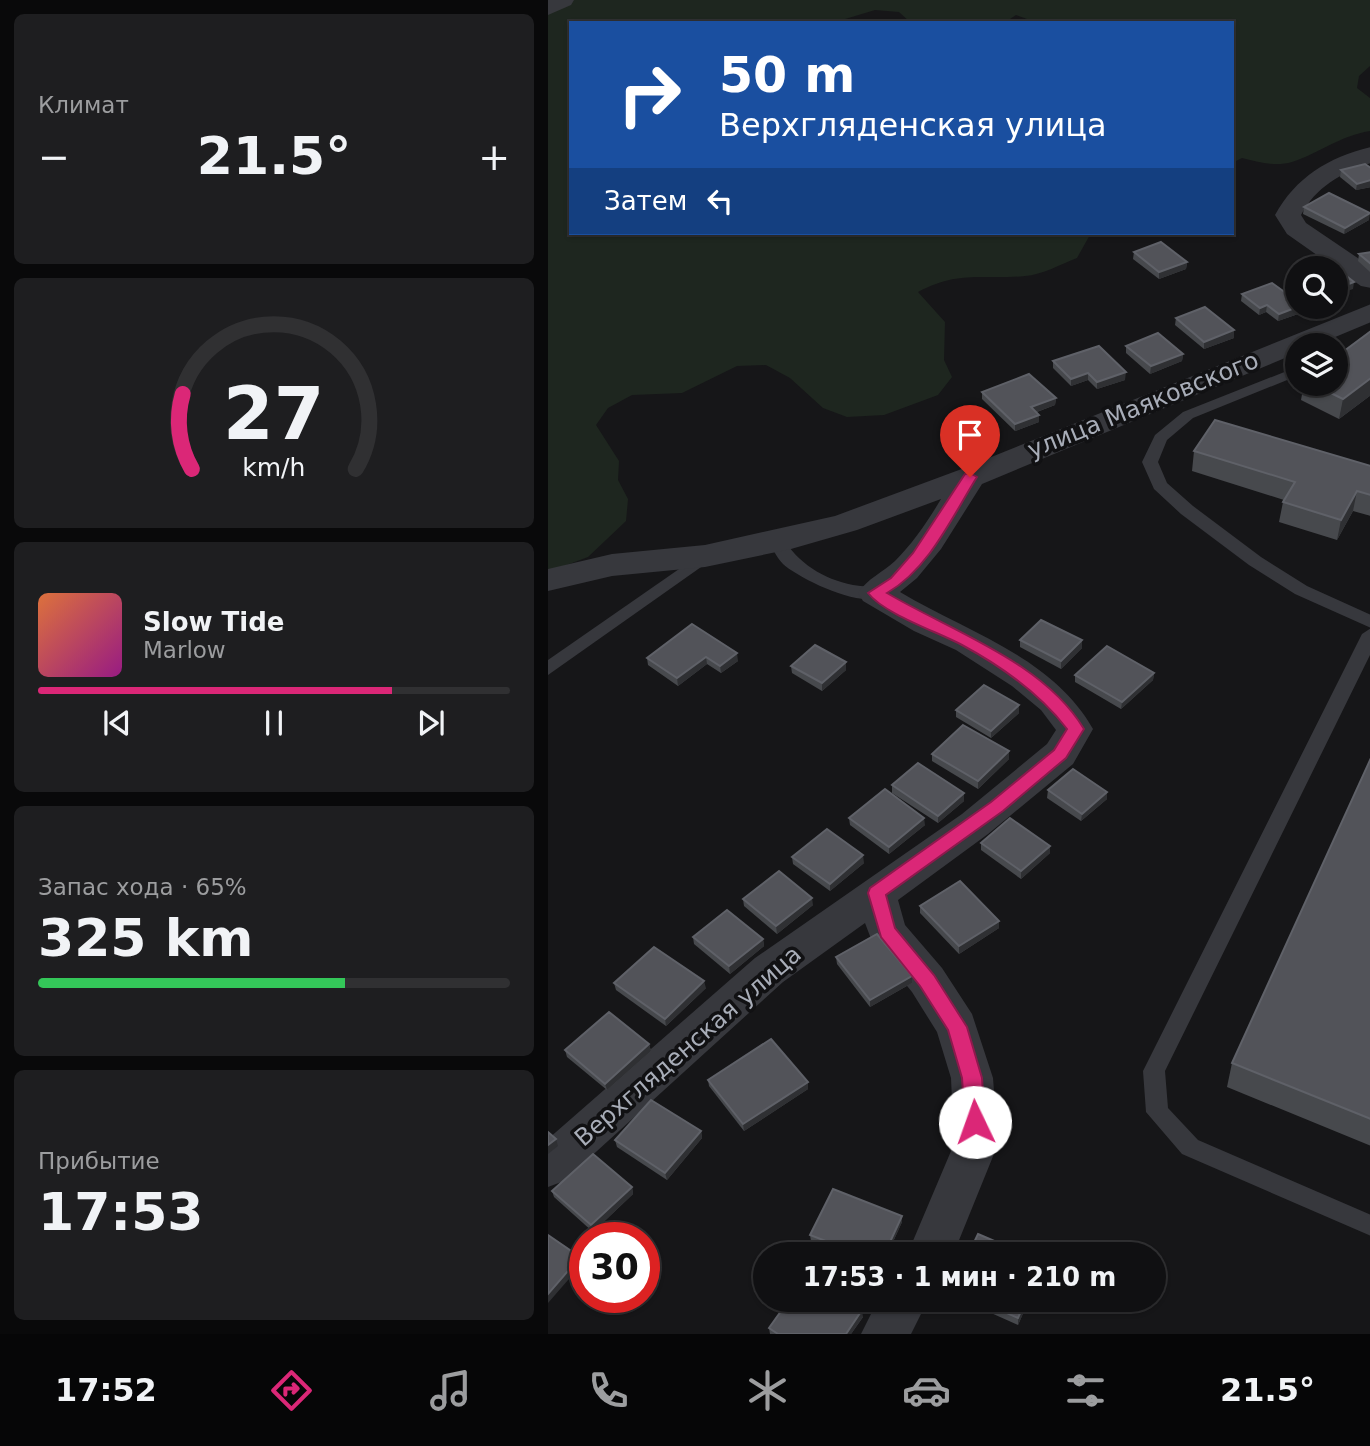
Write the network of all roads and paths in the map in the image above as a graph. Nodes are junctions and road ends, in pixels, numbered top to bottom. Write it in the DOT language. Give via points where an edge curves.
graph roads {
  1 [pos="563,0"];
  2 [pos="548,8"];
  3 [pos="1370,155"];
  4 [pos="1370,280"];
  5 [pos="1370,312"];
  6 [pos="1335,333"];
  7 [pos="1285,354"];
  8 [pos="1285,375"];
  9 [pos="970,477"];
  10 [pos="776,541"];
  11 [pos="705,556"];
  12 [pos="548,580"];
  13 [pos="875,593"];
  14 [pos="1370,622"];
  15 [pos="1370,634"];
  16 [pos="548,669"];
  17 [pos="876,893"];
  18 [pos="548,1167"];
  19 [pos="1370,1226"];
  20 [pos="935,1242"];
  21 [pos="897,1312"];
  22 [pos="885,1334"];
  1 -- 2 [label="street"];
  3 -- 4 [label="street" via="1337,165 1314,181 1295,200 1288,215 1296,228"];
  5 -- 6 [label="street, улица Маяковского"];
  7 -- 9 [label="street, улица Маяковского"];
  8 -- 14 [label="lane" via="1188,415 1160,438 1150,462 1160,485 1255,561 1302,590"];
  9 -- 10 [label="street, улица Маяковского" via="846,523"];
  9 -- 13 [label="street" via="919,557 896,581"];
  10 -- 11 [label="street, улица Маяковского"];
  10 -- 13 [label="lane" via="788,560 819,579 856,594"];
  11 -- 12 [label="street, улица Маяковского" via="612,565"];
  11 -- 16 [label="lane"];
  13 -- 17 [label="street, Верхгляденская улица" via="968,641 1024,677 1054,701 1075,729 1060,754 976,824"];
  15 -- 19 [label="lane" via="1154,1071 1157,1112 1190,1147"];
  17 -- 18 [label="street, Верхгляденская улица" via="769,970"];
  17 -- 20 [label="street" via="887,932 927,980 957,1027 972,1078 976,1144"];
  21 -- 22 [label="street"];
}
